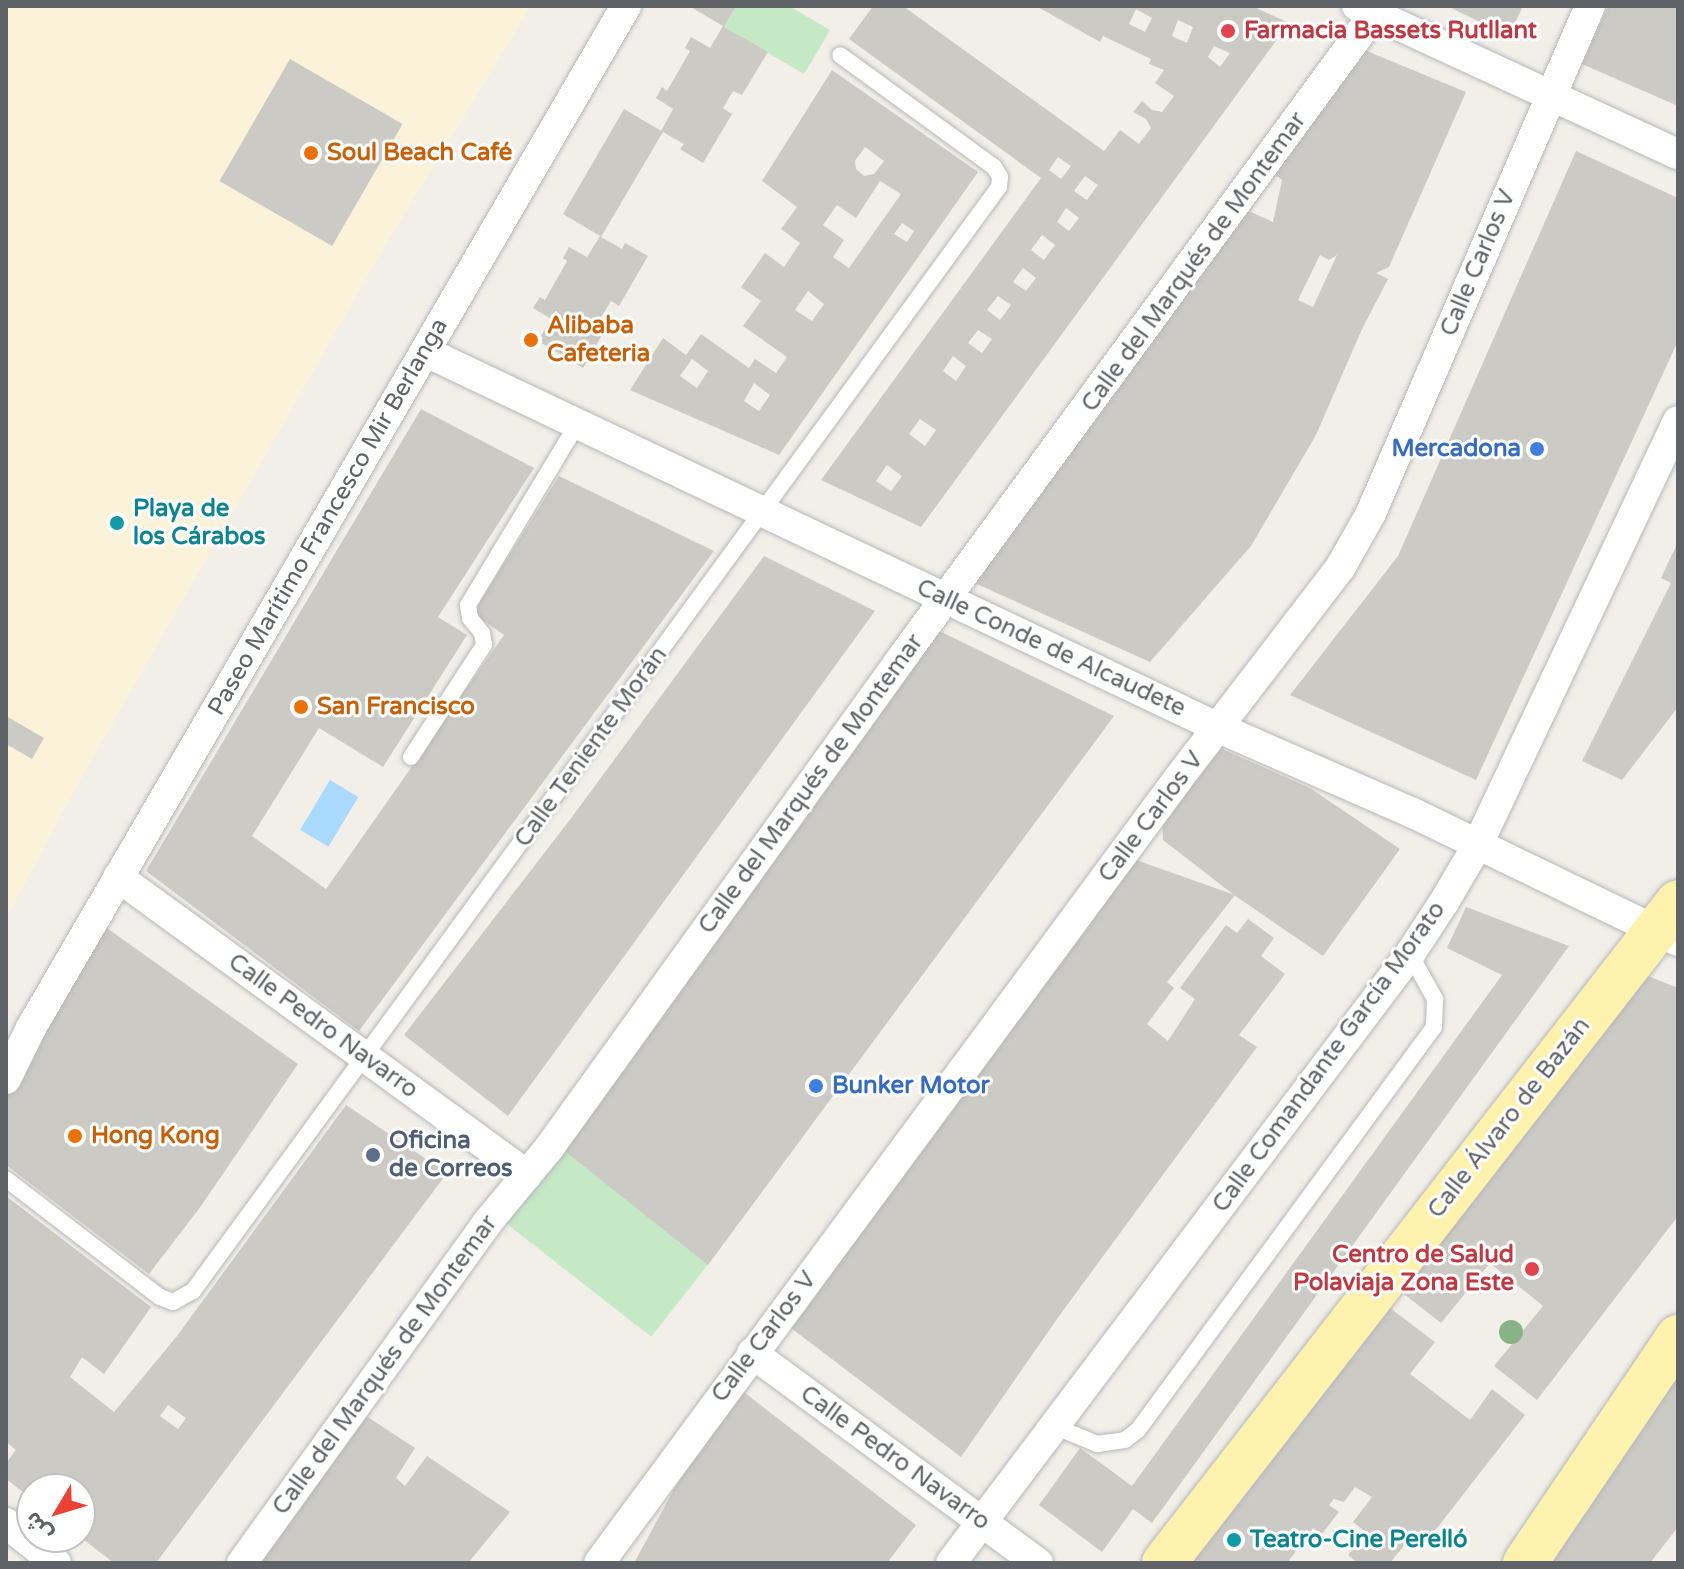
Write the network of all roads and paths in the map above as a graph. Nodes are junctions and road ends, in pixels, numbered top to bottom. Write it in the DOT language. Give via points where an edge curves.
graph roads {
  1 [pos="626,6"];
  2 [pos="1590,6"];
  3 [pos="1371,9"];
  4 [pos="840,55"];
  5 [pos="1551,95"];
  6 [pos="1678,154"];
  7 [pos="426,352"];
  8 [pos="1678,421"];
  9 [pos="578,423"];
  10 [pos="763,511"];
  11 [pos="946,599"];
  12 [pos="1219,728"];
  13 [pos="411,757"];
  14 [pos="1477,846"];
  15 [pos="118,877"];
  16 [pos="1671,924"];
  17 [pos="1410,954"];
  18 [pos="31,1028"];
  19 [pos="6,1052"];
  20 [pos="364,1056"];
  21 [pos="6,1079"];
  22 [pos="527,1175"];
  23 [pos="6,1179"];
  24 [pos="1678,1337"];
  25 [pos="752,1353"];
  26 [pos="1054,1426"];
  27 [pos="982,1522"];
  28 [pos="6,1523"];
  29 [pos="56,1563"];
  30 [pos="242,1563"];
  31 [pos="599,1563"];
  32 [pos="951,1563"];
  33 [pos="1038,1563"];
  34 [pos="1164,1563"];
  35 [pos="1525,1563"];
  1 -- 7 [label="street, Paseo Marítimo Francesco Mir Berlanga"];
  2 -- 5 [label="street, Calle Carlos V"];
  3 -- 5 [label="street"];
  3 -- 11 [label="street, Calle del Marqués de Montemar"];
  4 -- 10 [label="lane, Calle Teniente Morán" via="994,167 1000,182"];
  5 -- 6 [label="street"];
  5 -- 12 [label="street, Calle Carlos V" via="1371,513 1340,568"];
  7 -- 9 [label="street, Calle Conde de Alcaudete"];
  7 -- 15 [label="street, Paseo Marítimo Francesco Mir Berlanga"];
  8 -- 14 [label="street, Calle Comandante García Morato"];
  9 -- 10 [label="street, Calle Conde de Alcaudete"];
  9 -- 13 [label="lane" via="468,605 484,645"];
  10 -- 11 [label="street, Calle Conde de Alcaudete"];
  10 -- 20 [label="lane, Calle Teniente Morán"];
  11 -- 12 [label="street, Calle Conde de Alcaudete"];
  11 -- 22 [label="street, Calle del Marqués de Montemar"];
  12 -- 14 [label="street, Calle Conde de Alcaudete"];
  12 -- 25 [label="street, Calle Carlos V"];
  14 -- 16 [label="street, Calle Conde de Alcaudete"];
  14 -- 17 [label="street, Calle Comandante García Morato"];
  15 -- 18 [label="street, Paseo Marítimo Francesco Mir Berlanga"];
  15 -- 20 [label="street, Calle Pedro Navarro"];
  16 -- 34 [label="main road, Calle Álvaro de Bazán"];
  17 -- 26 [label="street, Calle Comandante García Morato"];
  17 -- 26 [label="lane" via="1435,999 1434,1027 1138,1430 1125,1440 1097,1444"];
  18 -- 19 [label="street, Paseo Marítimo Francesco Mir Berlanga"];
  18 -- 21 [label="street, Paseo Marítimo Francesco Mir Berlanga"];
  20 -- 22 [label="street, Calle Pedro Navarro"];
  20 -- 23 [label="lane, Calle Teniente Morán" via="193,1291 173,1302"];
  22 -- 30 [label="street, Calle del Marqués de Montemar"];
  24 -- 35 [label="main road"];
  25 -- 27 [label="street, Calle Pedro Navarro"];
  25 -- 31 [label="street, Calle Carlos V"];
  26 -- 27 [label="street, Calle Comandante García Morato"];
  27 -- 32 [label="street, Calle Comandante García Morato"];
  27 -- 33 [label="street, Calle Pedro Navarro"];
  28 -- 29 [label="street"];
}
